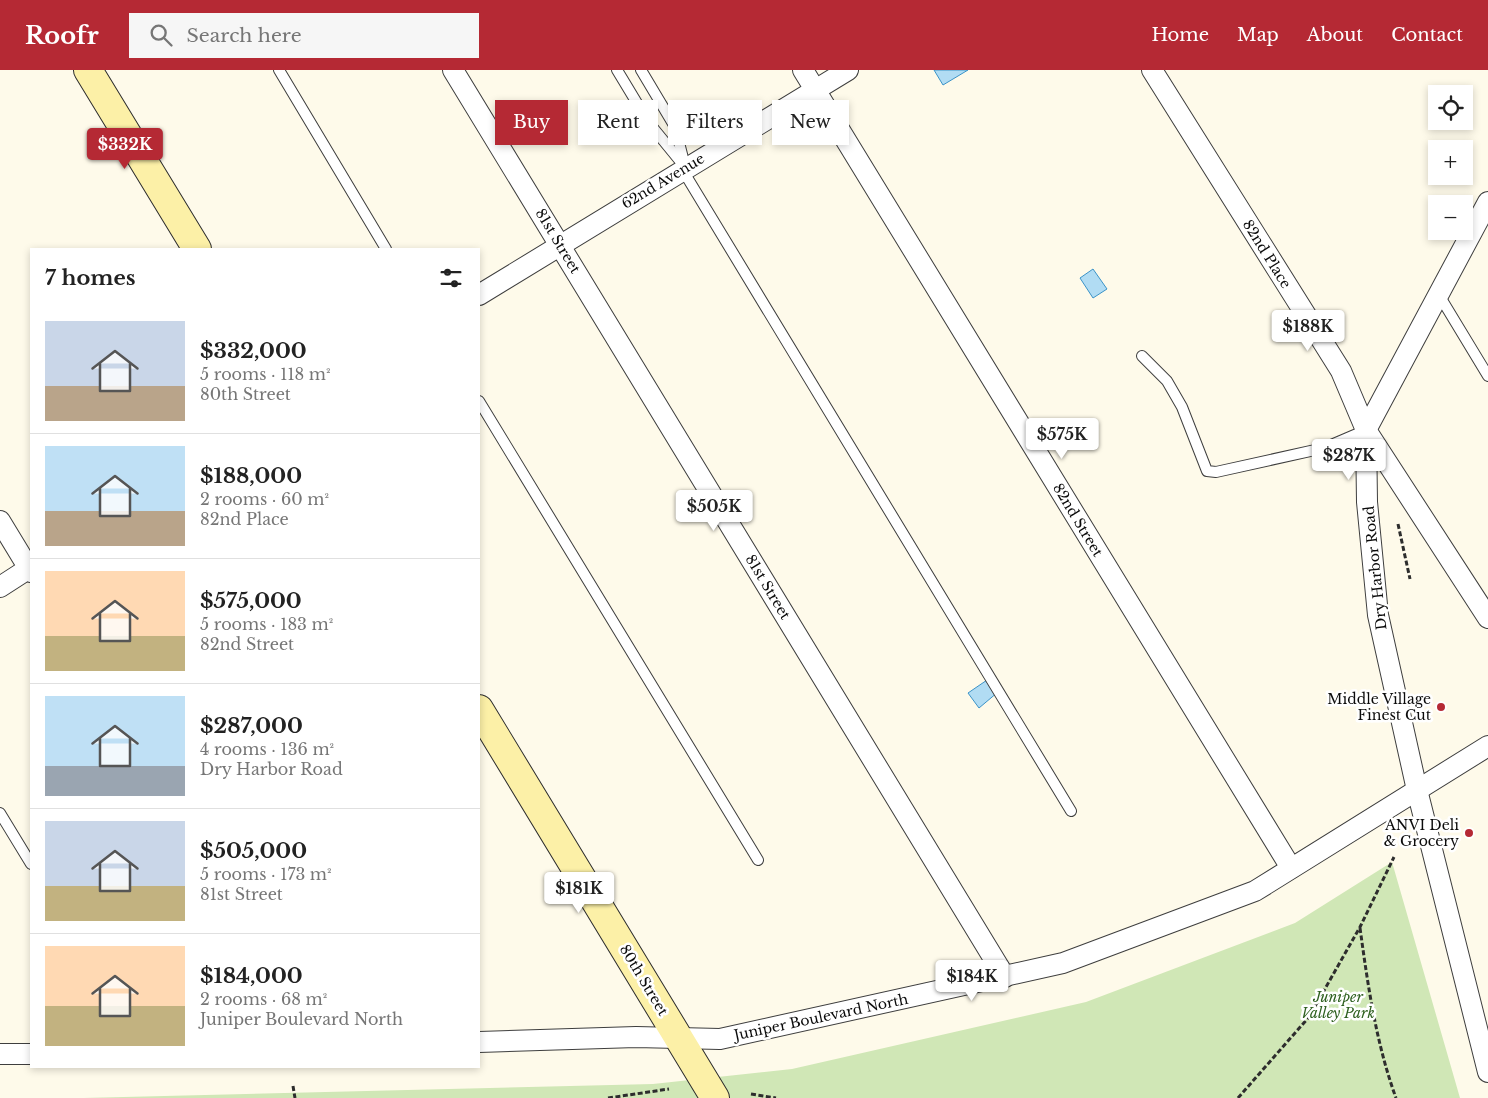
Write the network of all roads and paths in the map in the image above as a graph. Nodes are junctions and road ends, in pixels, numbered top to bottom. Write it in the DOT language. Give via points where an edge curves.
graph roads {
  1 [pos="88,70"];
  2 [pos="278,70"];
  3 [pos="453,70"];
  4 [pos="616,70"];
  5 [pos="641,70"];
  6 [pos="803,70"];
  7 [pos="848,70"];
  8 [pos="1152,70"];
  9 [pos="815,89"];
  10 [pos="684,168"];
  11 [pos="1488,202"];
  12 [pos="560,245"];
  13 [pos="196,248"];
  14 [pos="385,248"];
  15 [pos="480,294"];
  16 [pos="1438,295"];
  17 [pos="1142,356"];
  18 [pos="1488,376"];
  19 [pos="480,403"];
  20 [pos="1366,430"];
  21 [pos="1396,516"];
  22 [pos="0,521"];
  23 [pos="30,567"];
  24 [pos="30,570"];
  25 [pos="1410,579"];
  26 [pos="0,586"];
  27 [pos="1488,618"];
  28 [pos="480,711"];
  29 [pos="1488,746"];
  30 [pos="1417,790"];
  31 [pos="1071,811"];
  32 [pos="0,813"];
  33 [pos="1394,857"];
  34 [pos="758,860"];
  35 [pos="30,862"];
  36 [pos="1291,868"];
  37 [pos="1360,927"];
  38 [pos="1005,977"];
  39 [pos="679,1038"];
  40 [pos="480,1042"];
  41 [pos="0,1054"];
  42 [pos="30,1054"];
  43 [pos="1488,1072"];
  44 [pos="293,1086"];
  45 [pos="669,1089"];
  46 [pos="751,1094"];
  47 [pos="295,1098"];
  48 [pos="608,1098"];
  49 [pos="715,1098"];
  50 [pos="776,1098"];
  51 [pos="1238,1098"];
  52 [pos="1396,1098"];
  1 -- 13 [label="street"];
  2 -- 14 [label="lane"];
  3 -- 12 [label="street, 81st Street"];
  4 -- 10 [label="lane" via="649,123"];
  5 -- 10 [label="lane" via="675,127"];
  6 -- 9 [label="street, 82nd Street"];
  7 -- 9 [label="street, 62nd Avenue"];
  8 -- 20 [label="street, 82nd Place" via="1341,371"];
  9 -- 10 [label="street, 62nd Avenue"];
  9 -- 36 [label="street, 82nd Street"];
  10 -- 12 [label="street, 62nd Avenue"];
  10 -- 31 [label="lane"];
  11 -- 16 [label="street, Dry Harbor Road"];
  12 -- 15 [label="street, 62nd Avenue"];
  12 -- 38 [label="street, 81st Street"];
  16 -- 18 [label="lane"];
  16 -- 20 [label="street, Dry Harbor Road"];
  17 -- 20 [label="lane" via="1167,381 1182,407 1207,471 1216,472 1324,448"];
  19 -- 34 [label="lane"];
  20 -- 27 [label="street, 82nd Place"];
  20 -- 30 [label="street, Dry Harbor Road" via="1367,502 1378,615"];
  21 -- 25 [label="path"];
  22 -- 23 [label="street"];
  24 -- 26 [label="street"];
  28 -- 39 [label="street, 80th Street"];
  29 -- 30 [label="street, Juniper Boulevard North"];
  30 -- 36 [label="street, Juniper Boulevard North"];
  30 -- 43 [label="street, Dry Harbor Road"];
  32 -- 35 [label="lane"];
  33 -- 37 [label="path"];
  36 -- 38 [label="street, Juniper Boulevard North" via="1254,891 1063,963"];
  37 -- 51 [label="path" via="1308,1017"];
  37 -- 52 [label="path" via="1373,1014 1384,1065"];
  38 -- 39 [label="street, Juniper Boulevard North" via="720,1039"];
  39 -- 40 [label="street, Juniper Boulevard North"];
  39 -- 49 [label="street, 80th Street"];
  41 -- 42 [label="street"];
  44 -- 47 [label="path"];
  45 -- 48 [label="path"];
  46 -- 50 [label="path"];
}
